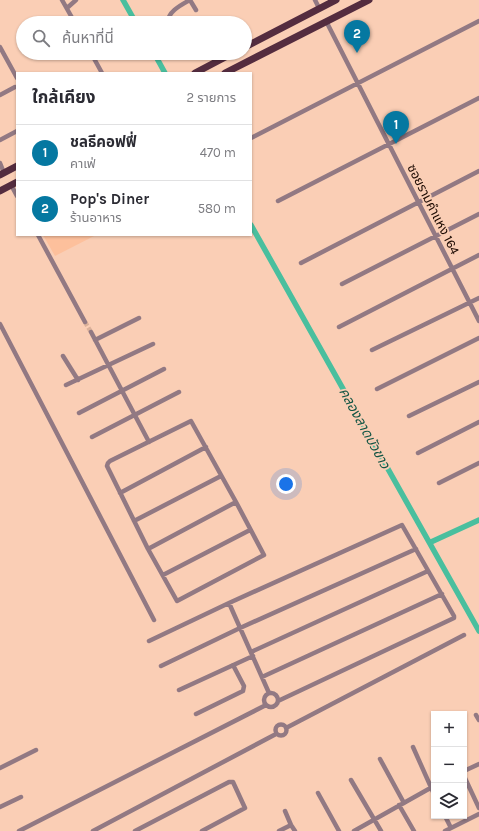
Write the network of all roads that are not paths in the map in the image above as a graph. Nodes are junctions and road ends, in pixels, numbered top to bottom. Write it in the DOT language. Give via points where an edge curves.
graph roads {
  1 [pos="62,0"];
  2 [pos="76,0"];
  3 [pos="190,0"];
  4 [pos="315,0"];
  5 [pos="336,0"];
  6 [pos="369,0"];
  7 [pos="67,8"];
  8 [pos="319,8"];
  9 [pos="196,10"];
  10 [pos="71,16"];
  11 [pos="169,16"];
  12 [pos="326,21"];
  13 [pos="479,22"];
  14 [pos="252,43"];
  15 [pos="0,46"];
  16 [pos="252,59"];
  17 [pos="95,60"];
  18 [pos="220,60"];
  19 [pos="250,60"];
  20 [pos="101,72"];
  21 [pos="197,72"];
  22 [pos="227,72"];
  23 [pos="16,76"];
  24 [pos="358,84"];
  25 [pos="15,87"];
  26 [pos="0,95"];
  27 [pos="479,98"];
  28 [pos="16,132"];
  29 [pos="252,137"];
  30 [pos="0,140"];
  31 [pos="389,144"];
  32 [pos="0,163"];
  33 [pos="8,171"];
  34 [pos="479,171"];
  35 [pos="0,183"];
  36 [pos="15,183"];
  37 [pos="0,191"];
  38 [pos="278,201"];
  39 [pos="418,202"];
  40 [pos="479,214"];
  41 [pos="39,236"];
  42 [pos="436,236"];
  43 [pos="479,255"];
  44 [pos="301,263"];
  45 [pos="453,269"];
  46 [pos="342,284"];
  47 [pos="479,298"];
  48 [pos="470,303"];
  49 [pos="139,318"];
  50 [pos="479,320"];
  51 [pos="86,322"];
  52 [pos="0,324"];
  53 [pos="339,327"];
  54 [pos="91,332"];
  55 [pos="479,338"];
  56 [pos="95,340"];
  57 [pos="153,344"];
  58 [pos="372,350"];
  59 [pos="63,356"];
  60 [pos="108,365"];
  61 [pos="164,369"];
  62 [pos="78,380"];
  63 [pos="479,382"];
  64 [pos="66,386"];
  65 [pos="377,389"];
  66 [pos="121,392"];
  67 [pos="179,392"];
  68 [pos="79,413"];
  69 [pos="135,415"];
  70 [pos="409,416"];
  71 [pos="479,422"];
  72 [pos="92,437"];
  73 [pos="149,442"];
  74 [pos="206,448"];
  75 [pos="418,453"];
  76 [pos="479,463"];
  77 [pos="221,476"];
  78 [pos="439,483"];
  79 [pos="120,493"];
  80 [pos="236,502"];
  81 [pos="134,521"];
  82 [pos="250,530"];
  83 [pos="148,549"];
  84 [pos="416,549"];
  85 [pos="428,571"];
  86 [pos="163,575"];
  87 [pos="442,594"];
  88 [pos="229,603"];
  89 [pos="154,620"];
  90 [pos="240,628"];
  91 [pos="464,635"];
  92 [pos="149,641"];
  93 [pos="252,654"];
  94 [pos="233,665"];
  95 [pos="161,666"];
  96 [pos="262,677"];
  97 [pos="179,690"];
  98 [pos="269,693"];
  99 [pos="278,701"];
  100 [pos="266,705"];
  101 [pos="196,714"];
  102 [pos="286,728"];
  103 [pos="276,734"];
  104 [pos="413,747"];
  105 [pos="36,750"];
  106 [pos="380,759"];
  107 [pos="479,764"];
  108 [pos="0,768"];
  109 [pos="467,770"];
  110 [pos="351,780"];
  111 [pos="467,782"];
  112 [pos="431,785"];
  113 [pos="431,788"];
  114 [pos="318,793"];
  115 [pos="21,797"];
  116 [pos="402,804"];
  117 [pos="0,807"];
  118 [pos="479,808"];
  119 [pos="285,811"];
  120 [pos="479,814"];
  121 [pos="375,819"];
  122 [pos="446,819"];
  123 [pos="291,825"];
  124 [pos="451,828"];
  125 [pos="19,831"];
  126 [pos="93,831"];
  127 [pos="135,831"];
  128 [pos="202,831"];
  129 [pos="279,831"];
  130 [pos="295,831"];
  131 [pos="339,831"];
  132 [pos="354,831"];
  133 [pos="381,831"];
  134 [pos="414,831"];
  135 [pos="445,831"];
  1 -- 7 [label="street"];
  2 -- 7 [label="street"];
  3 -- 9 [label="street"];
  3 -- 11 [label="street"];
  4 -- 8 [label="street"];
  5 -- 8 [label="main road"];
  6 -- 12 [label="main road"];
  7 -- 10 [label="street"];
  8 -- 14 [label="main road"];
  12 -- 16 [label="main road"];
  12 -- 24 [label="street, ซอยรามคำแหง 164"];
  13 -- 24 [label="street"];
  15 -- 23 [label="street"];
  17 -- 20 [label="street"];
  18 -- 21 [label="main road"];
  19 -- 22 [label="main road"];
  24 -- 29 [label="street"];
  24 -- 31 [label="street, ซอยรามคำแหง 164"];
  25 -- 26 [label="street"];
  27 -- 31 [label="street"];
  28 -- 30 [label="street"];
  31 -- 38 [label="street"];
  31 -- 39 [label="street, ซอยรามคำแหง 164"];
  32 -- 33 [label="street"];
  33 -- 36 [label="main road"];
  34 -- 39 [label="street"];
  35 -- 37 [label="main road"];
  36 -- 37 [label="main road"];
  39 -- 42 [label="street, ซอยรามคำแหง 164"];
  39 -- 44 [label="street"];
  40 -- 42 [label="street"];
  41 -- 51 [label="street"];
  42 -- 45 [label="street, ซอยรามคำแหง 164"];
  42 -- 46 [label="street"];
  43 -- 45 [label="street"];
  45 -- 48 [label="street, ซอยรามคำแหง 164"];
  45 -- 53 [label="street"];
  47 -- 48 [label="street"];
  48 -- 50 [label="street, ซอยรามคำแหง 164"];
  48 -- 58 [label="street"];
  49 -- 56 [label="street"];
  52 -- 89 [label="street"];
  54 -- 56 [label="street"];
  55 -- 65 [label="street"];
  56 -- 60 [label="street"];
  57 -- 60 [label="street"];
  59 -- 62 [label="street"];
  60 -- 62 [label="street"];
  60 -- 66 [label="street"];
  61 -- 66 [label="street"];
  62 -- 64 [label="street"];
  63 -- 70 [label="street"];
  66 -- 68 [label="street"];
  66 -- 69 [label="street"];
  67 -- 69 [label="street"];
  69 -- 72 [label="street"];
  69 -- 73 [label="street"];
  71 -- 75 [label="street"];
  73 -- 74 [label="street" via="191,421"];
  73 -- 79 [label="street" via="108,463 107,466"];
  74 -- 77 [label="street"];
  74 -- 79 [label="street"];
  76 -- 78 [label="street"];
  77 -- 80 [label="street"];
  77 -- 81 [label="street"];
  79 -- 81 [label="street"];
  80 -- 82 [label="street"];
  80 -- 83 [label="street"];
  81 -- 83 [label="street"];
  82 -- 86 [label="street"];
  82 -- 86 [label="street" via="264,556 177,601"];
  83 -- 86 [label="street"];
  84 -- 85 [label="street"];
  84 -- 88 [label="street" via="401,526"];
  84 -- 90 [label="street"];
  85 -- 87 [label="street"];
  85 -- 93 [label="street"];
  87 -- 96 [label="street"];
  87 -- 99 [label="street" via="454,618"];
  88 -- 90 [label="street"];
  88 -- 92 [label="street"];
  90 -- 93 [label="street"];
  90 -- 95 [label="street"];
  91 -- 102 [label="street"];
  93 -- 94 [label="street"];
  93 -- 96 [label="street"];
  94 -- 97 [label="street"];
  94 -- 101 [label="street" via="244,686 243,691"];
  96 -- 98 [label="street"];
  98 -- 99 [label="street" via="274,694"];
  98 -- 100 [label="street" via="264,698"];
  99 -- 100 [label="street" via="273,706"];
  100 -- 125 [label="street"];
  102 -- 103 [label="street" via="284,735"];
  102 -- 103 [label="street" via="280,725 275,730"];
  103 -- 126 [label="street"];
  104 -- 112 [label="street"];
  105 -- 108 [label="street"];
  106 -- 116 [label="street"];
  107 -- 109 [label="street"];
  110 -- 121 [label="street"];
  111 -- 118 [label="street"];
  113 -- 116 [label="street"];
  114 -- 131 [label="street"];
  115 -- 117 [label="street"];
  116 -- 121 [label="street"];
  116 -- 134 [label="street"];
  119 -- 123 [label="street"];
  120 -- 124 [label="street"];
  121 -- 132 [label="street"];
  121 -- 133 [label="street"];
  122 -- 124 [label="street"];
  123 -- 129 [label="street"];
  123 -- 130 [label="street"];
  124 -- 135 [label="street"];
  127 -- 128 [label="street" via="233,782 245,808"];
}
